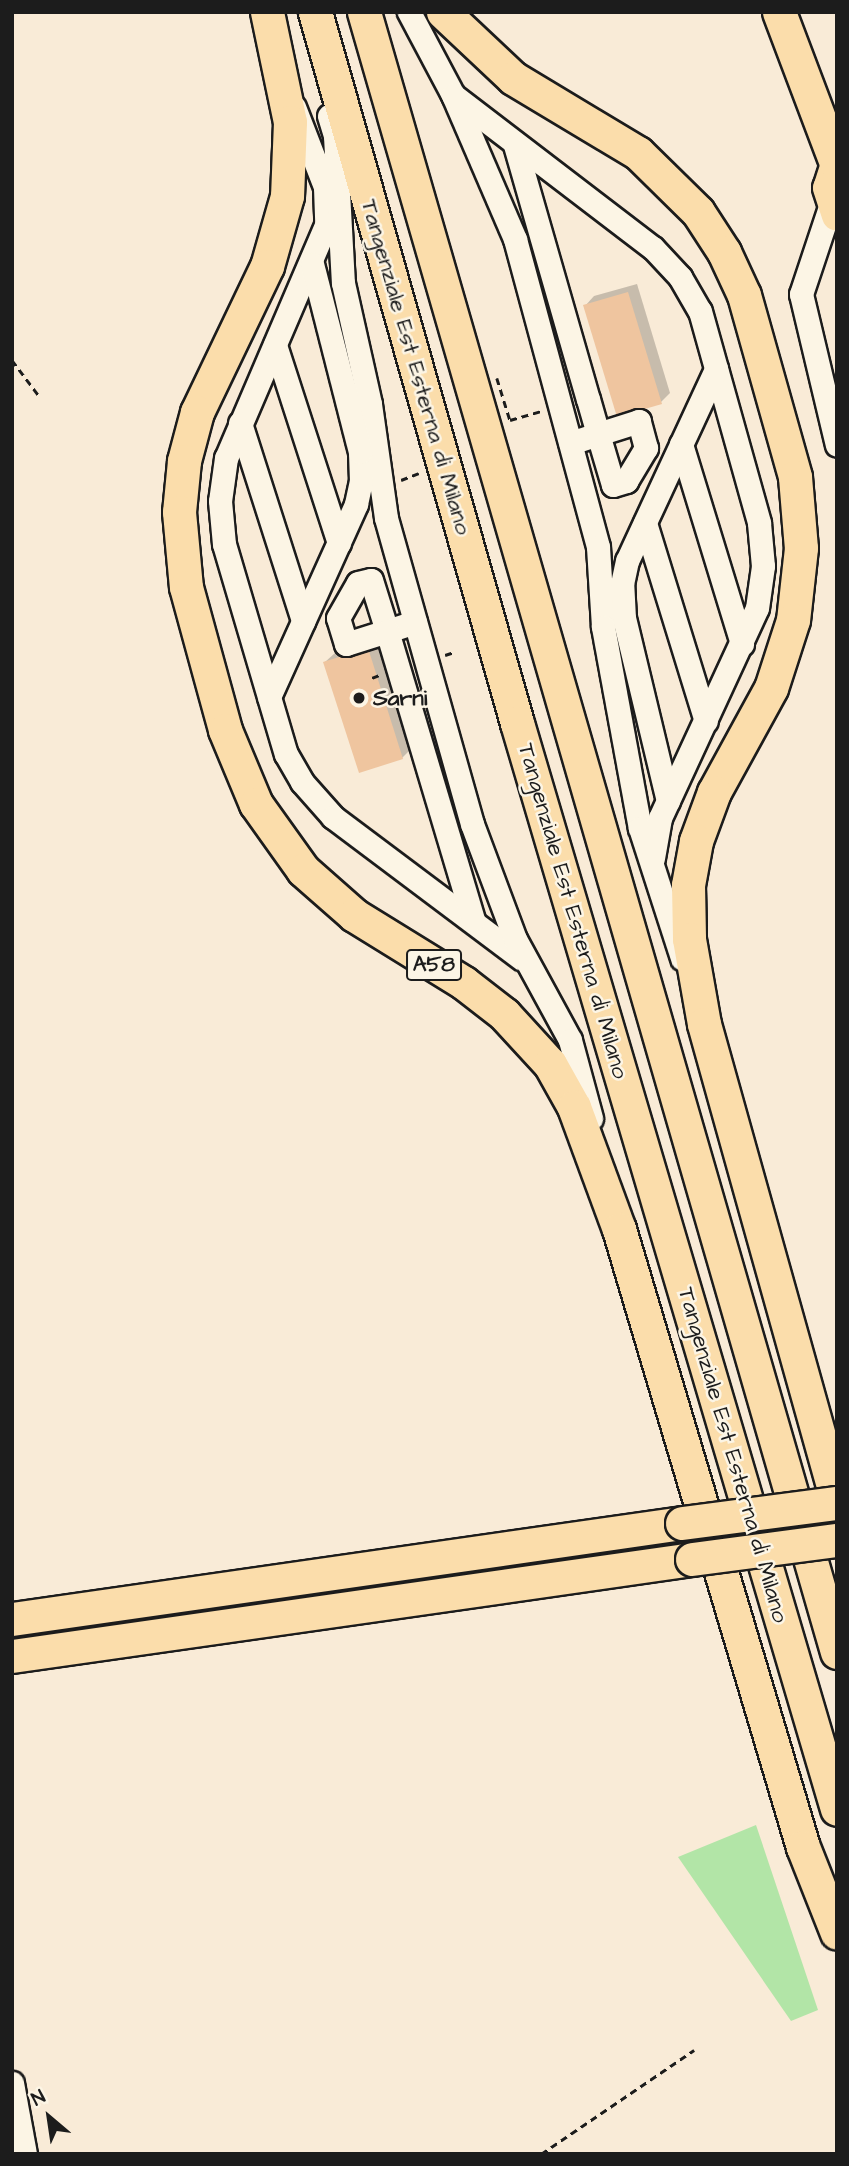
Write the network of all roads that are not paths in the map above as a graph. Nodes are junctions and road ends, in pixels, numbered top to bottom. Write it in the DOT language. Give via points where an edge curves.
graph roads {
  1 [pos="267,12"];
  2 [pos="300,12"];
  3 [pos="315,12"];
  4 [pos="364,12"];
  5 [pos="409,12"];
  6 [pos="443,12"];
  7 [pos="779,12"];
  8 [pos="282,78"];
  9 [pos="453,95"];
  10 [pos="825,116"];
  11 [pos="515,145"];
  12 [pos="836,162"];
  13 [pos="338,200"];
  14 [pos="834,210"];
  15 [pos="326,230"];
  16 [pos="827,245"];
  17 [pos="312,264"];
  18 [pos="275,345"];
  19 [pos="716,369"];
  20 [pos="240,423"];
  21 [pos="570,443"];
  22 [pos="681,444"];
  23 [pos="837,445"];
  24 [pos="645,523"];
  25 [pos="339,543"];
  26 [pos="303,621"];
  27 [pos="415,622"];
  28 [pos="742,643"];
  29 [pos="269,697"];
  30 [pos="706,721"];
  31 [pos="668,801"];
  32 [pos="655,878"];
  33 [pos="473,919"];
  34 [pos="528,963"];
  35 [pos="704,1024"];
  36 [pos="619,1229"];
  37 [pos="837,1502"];
  38 [pos="837,1540"];
  39 [pos="12,1619"];
  40 [pos="837,1652"];
  41 [pos="12,1656"];
  42 [pos="837,1809"];
  43 [pos="837,1933"];
  44 [pos="12,2083"];
  45 [pos="25,2154"];
  1 -- 8 [label="highway, A58"];
  2 -- 13 [label="street" via="335,136"];
  3 -- 42 [label="highway, Tangenziale Est Esterna di Milano" via="517,723"];
  4 -- 40 [label="highway, Tangenziale Est Esterna di Milano"];
  5 -- 9 [label="street"];
  6 -- 35 [label="highway" via="513,78 638,153 698,212 744,295 795,477 801,555 790,634 764,701 714,793 691,863 689,939"];
  7 -- 10 [label="highway"];
  8 -- 15 [label="street" via="325,187"];
  8 -- 36 [label="highway, A58" via="290,159 279,232 260,284 197,412 180,486 179,537 186,587 225,730 256,804 317,884 373,928 478,993 539,1051 574,1107"];
  9 -- 11 [label="street"];
  9 -- 21 [label="street" via="514,239"];
  10 -- 12 [label="highway"];
  11 -- 19 [label="street" via="665,259 697,304"];
  11 -- 21 [label="street" via="598,434"];
  12 -- 14 [label="main road" via="829,183"];
  13 -- 15 [label="street"];
  13 -- 27 [label="street" via="343,283 370,404 383,503"];
  14 -- 16 [label="street"];
  15 -- 17 [label="street"];
  16 -- 23 [label="street" via="807,268 802,300"];
  17 -- 18 [label="street"];
  17 -- 25 [label="street" via="361,458 358,498"];
  18 -- 20 [label="street"];
  18 -- 25 [label="street"];
  19 -- 22 [label="street"];
  19 -- 28 [label="street" via="763,544 759,598"];
  20 -- 26 [label="street"];
  20 -- 29 [label="street" via="224,469 220,523"];
  21 -- 32 [label="street" via="598,547 606,640 640,828"];
  22 -- 24 [label="street"];
  22 -- 28 [label="street"];
  24 -- 30 [label="street"];
  24 -- 31 [label="street" via="625,567 621,601"];
  25 -- 26 [label="street"];
  26 -- 29 [label="street"];
  27 -- 33 [label="street" via="387,631"];
  27 -- 34 [label="street" via="472,824"];
  28 -- 30 [label="street"];
  29 -- 33 [label="street" via="286,754 322,806"];
  30 -- 31 [label="street"];
  31 -- 32 [label="street" via="654,840"];
  32 -- 35 [label="street"];
  33 -- 34 [label="street"];
  34 -- 36 [label="street" via="570,1040"];
  35 -- 37 [label="highway"];
  36 -- 43 [label="highway, A58" via="803,1847"];
  37 -- 39 [label="highway, bridge"];
  38 -- 41 [label="highway, bridge"];
  44 -- 45 [label="street"];
}
